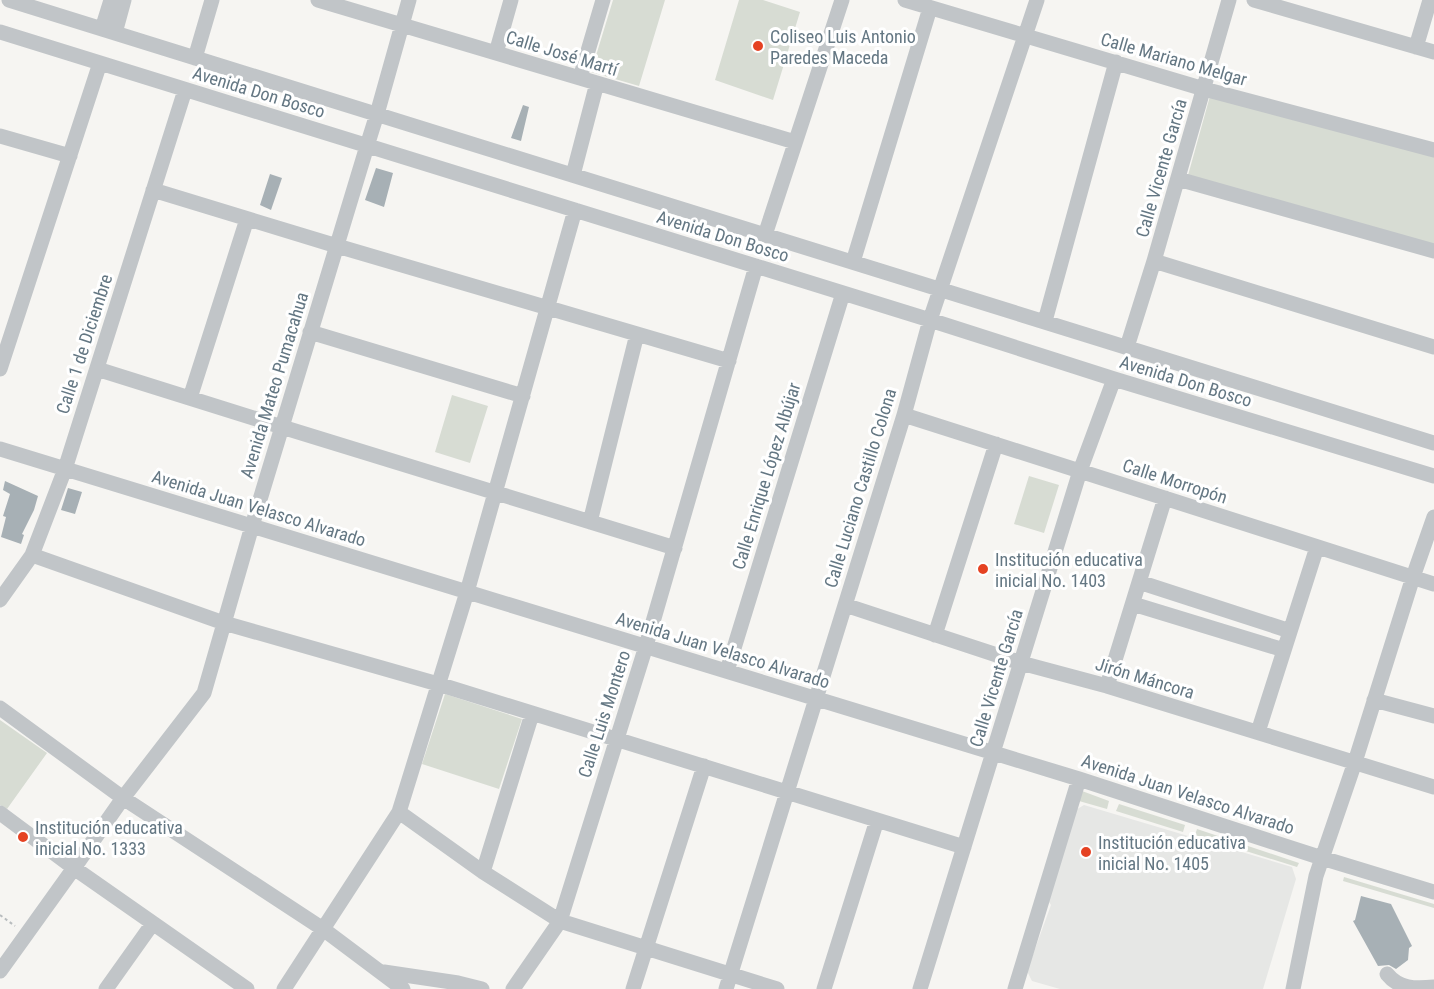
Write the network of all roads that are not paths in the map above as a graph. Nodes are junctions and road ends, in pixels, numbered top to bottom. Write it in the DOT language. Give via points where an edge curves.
graph roads {
  1 [pos="9,0"];
  2 [pos="111,0"];
  3 [pos="124,0"];
  4 [pos="212,0"];
  5 [pos="318,0"];
  6 [pos="409,0"];
  7 [pos="511,0"];
  8 [pos="603,0"];
  9 [pos="842,0"];
  10 [pos="905,0"];
  11 [pos="1036,0"];
  12 [pos="1229,0"];
  13 [pos="1254,0"];
  14 [pos="1430,0"];
  15 [pos="930,8"];
  16 [pos="1308,8"];
  17 [pos="402,25"];
  18 [pos="109,31"];
  19 [pos="0,32"];
  20 [pos="1024,35"];
  21 [pos="1416,47"];
  22 [pos="1434,52"];
  23 [pos="496,53"];
  24 [pos="195,58"];
  25 [pos="1116,62"];
  26 [pos="100,63"];
  27 [pos="580,78"];
  28 [pos="597,84"];
  29 [pos="1204,88"];
  30 [pos="185,90"];
  31 [pos="378,114"];
  32 [pos="0,136"];
  33 [pos="795,142"];
  34 [pos="367,146"];
  35 [pos="1434,150"];
  36 [pos="70,156"];
  37 [pos="573,175"];
  38 [pos="1178,179"];
  39 [pos="153,190"];
  40 [pos="575,210"];
  41 [pos="247,219"];
  42 [pos="765,235"];
  43 [pos="337,246"];
  44 [pos="1434,252"];
  45 [pos="1154,261"];
  46 [pos="853,262"];
  47 [pos="756,266"];
  48 [pos="942,289"];
  49 [pos="843,293"];
  50 [pos="548,308"];
  51 [pos="930,320"];
  52 [pos="1045,321"];
  53 [pos="310,332"];
  54 [pos="637,334"];
  55 [pos="4,346"];
  56 [pos="1127,347"];
  57 [pos="1434,347"];
  58 [pos="729,361"];
  59 [pos="0,369"];
  60 [pos="97,369"];
  61 [pos="1114,380"];
  62 [pos="523,396"];
  63 [pos="190,398"];
  64 [pos="904,415"];
  65 [pos="282,427"];
  66 [pos="1434,442"];
  67 [pos="996,444"];
  68 [pos="0,449"];
  69 [pos="65,469"];
  70 [pos="1080,471"];
  71 [pos="1434,476"];
  72 [pos="495,493"];
  73 [pos="1166,498"];
  74 [pos="1434,517"];
  75 [pos="590,522"];
  76 [pos="252,526"];
  77 [pos="1317,547"];
  78 [pos="675,548"];
  79 [pos="32,555"];
  80 [pos="1413,577"];
  81 [pos="1139,582"];
  82 [pos="1434,584"];
  83 [pos="467,592"];
  84 [pos="0,600"];
  85 [pos="1133,604"];
  86 [pos="845,605"];
  87 [pos="224,623"];
  88 [pos="1290,631"];
  89 [pos="935,635"];
  90 [pos="646,646"];
  91 [pos="1284,651"];
  92 [pos="1021,663"];
  93 [pos="727,671"];
  94 [pos="438,684"];
  95 [pos="1107,686"];
  96 [pos="816,698"];
  97 [pos="1374,700"];
  98 [pos="0,708"];
  99 [pos="531,714"];
  100 [pos="1434,716"];
  101 [pos="1258,732"];
  102 [pos="617,740"];
  103 [pos="993,752"];
  104 [pos="1355,762"];
  105 [pos="704,766"];
  106 [pos="1079,778"];
  107 [pos="1434,787"];
  108 [pos="787,792"];
  109 [pos="123,798"];
  110 [pos="399,812"];
  111 [pos="0,813"];
  112 [pos="877,820"];
  113 [pos="964,847"];
  114 [pos="1322,858"];
  115 [pos="74,868"];
  116 [pos="483,872"];
  117 [pos="1434,892"];
  118 [pos="560,921"];
  119 [pos="153,923"];
  120 [pos="323,929"];
  121 [pos="647,948"];
  122 [pos="0,971"];
  123 [pos="381,972"];
  124 [pos="1387,974"];
  125 [pos="729,982"];
  126 [pos="1434,987"];
  127 [pos="1017,988"];
  128 [pos="106,989"];
  129 [pos="247,989"];
  130 [pos="284,989"];
  131 [pos="403,989"];
  132 [pos="482,989"];
  133 [pos="513,989"];
  134 [pos="633,989"];
  135 [pos="777,989"];
  136 [pos="824,989"];
  137 [pos="920,989"];
  138 [pos="1293,989"];
  1 -- 18 [label="street, Avenida Don Bosco"];
  2 -- 18 [label="street"];
  3 -- 18 [label="street"];
  4 -- 24 [label="street"];
  5 -- 17 [label="street, Calle José Martí"];
  6 -- 17 [label="street, Avenida Mateo Pumacahua"];
  7 -- 23 [label="street"];
  8 -- 27 [label="street"];
  9 -- 33 [label="street"];
  10 -- 15 [label="street, Calle Mariano Melgar"];
  11 -- 20 [label="street, Calle Luciano Castillo Colona"];
  12 -- 29 [label="street, Calle Vicente García"];
  13 -- 16 [label="street"];
  14 -- 21 [label="street"];
  15 -- 20 [label="street, Calle Mariano Melgar"];
  15 -- 46 [label="street"];
  16 -- 21 [label="street"];
  17 -- 23 [label="street, Calle José Martí"];
  17 -- 31 [label="street, Avenida Mateo Pumacahua"];
  18 -- 24 [label="street, Avenida Don Bosco"];
  19 -- 26 [label="street, Avenida Don Bosco"];
  20 -- 25 [label="street, Calle Mariano Melgar"];
  20 -- 48 [label="street, Calle Luciano Castillo Colona"];
  21 -- 22 [label="street"];
  23 -- 27 [label="street, Calle José Martí"];
  24 -- 31 [label="street, Avenida Don Bosco"];
  25 -- 29 [label="street, Calle Mariano Melgar"];
  25 -- 52 [label="street"];
  26 -- 30 [label="street, Avenida Don Bosco"];
  26 -- 36 [label="street"];
  27 -- 28 [label="street, Calle José Martí"];
  28 -- 33 [label="street, Calle José Martí"];
  28 -- 37 [label="street"];
  29 -- 35 [label="street, Calle Mariano Melgar"];
  29 -- 38 [label="street, Calle Vicente García"];
  30 -- 34 [label="street, Avenida Don Bosco"];
  30 -- 39 [label="street, Calle 1 de Diciembre"];
  31 -- 34 [label="street, Avenida Mateo Pumacahua"];
  31 -- 37 [label="street, Avenida Don Bosco"];
  32 -- 36 [label="street"];
  33 -- 42 [label="street"];
  34 -- 40 [label="street, Avenida Don Bosco"];
  34 -- 43 [label="street, Avenida Mateo Pumacahua"];
  36 -- 55 [label="street"];
  37 -- 42 [label="street, Avenida Don Bosco"];
  38 -- 44 [label="street"];
  38 -- 45 [label="street, Calle Vicente García"];
  39 -- 41 [label="street"];
  39 -- 60 [label="street, Calle 1 de Diciembre"];
  40 -- 47 [label="street, Avenida Don Bosco"];
  40 -- 50 [label="street"];
  41 -- 43 [label="street"];
  41 -- 63 [label="street"];
  42 -- 46 [label="street, Avenida Don Bosco"];
  43 -- 50 [label="street"];
  43 -- 53 [label="street, Avenida Mateo Pumacahua"];
  45 -- 56 [label="street, Calle Vicente García"];
  45 -- 57 [label="street"];
  46 -- 48 [label="street, Avenida Don Bosco"];
  47 -- 49 [label="street, Avenida Don Bosco"];
  47 -- 58 [label="street, Calle Luis Montero"];
  48 -- 51 [label="street, Calle Luciano Castillo Colona"];
  48 -- 52 [label="street, Avenida Don Bosco"];
  49 -- 51 [label="street, Avenida Don Bosco"];
  49 -- 93 [label="street, Calle Enrique López Albújar"];
  50 -- 54 [label="street"];
  50 -- 62 [label="street"];
  51 -- 61 [label="street, Avenida Don Bosco"];
  51 -- 64 [label="street, Calle Luciano Castillo Colona"];
  52 -- 56 [label="street, Avenida Don Bosco"];
  53 -- 62 [label="street"];
  53 -- 65 [label="street, Avenida Mateo Pumacahua"];
  54 -- 58 [label="street"];
  54 -- 75 [label="street"];
  55 -- 59 [label="street"];
  56 -- 66 [label="street, Avenida Don Bosco"];
  58 -- 78 [label="street, Calle Luis Montero"];
  60 -- 63 [label="street"];
  60 -- 69 [label="street, Calle 1 de Diciembre"];
  61 -- 70 [label="street, Calle Vicente García"];
  61 -- 71 [label="street, Avenida Don Bosco"];
  62 -- 72 [label="street"];
  63 -- 65 [label="street"];
  64 -- 67 [label="street, Calle Morropón"];
  64 -- 86 [label="street, Calle Luciano Castillo Colona"];
  65 -- 72 [label="street"];
  65 -- 76 [label="street, Avenida Mateo Pumacahua"];
  67 -- 70 [label="street, Calle Morropón"];
  67 -- 89 [label="street"];
  68 -- 69 [label="street, Avenida Juan Velasco Alvarado"];
  69 -- 76 [label="street, Avenida Juan Velasco Alvarado"];
  69 -- 79 [label="street, Calle 1 de Diciembre"];
  70 -- 73 [label="street, Calle Morropón"];
  70 -- 92 [label="street, Calle Vicente García"];
  72 -- 75 [label="street"];
  72 -- 83 [label="street"];
  73 -- 77 [label="street, Calle Morropón"];
  73 -- 81 [label="street"];
  74 -- 80 [label="street"];
  75 -- 78 [label="street"];
  76 -- 83 [label="street, Avenida Juan Velasco Alvarado"];
  76 -- 87 [label="street, Avenida Mateo Pumacahua"];
  77 -- 80 [label="street, Calle Morropón"];
  77 -- 88 [label="street"];
  78 -- 90 [label="street, Calle Luis Montero"];
  79 -- 84 [label="street, Calle 1 de Diciembre"];
  79 -- 87 [label="street"];
  80 -- 82 [label="street, Calle Morropón"];
  80 -- 97 [label="street"];
  81 -- 85 [label="street"];
  81 -- 88 [label="street"];
  83 -- 90 [label="street, Avenida Juan Velasco Alvarado"];
  83 -- 94 [label="street"];
  85 -- 91 [label="street"];
  85 -- 95 [label="street"];
  86 -- 89 [label="street, Jirón Máncora"];
  86 -- 96 [label="street, Calle Luciano Castillo Colona"];
  87 -- 94 [label="street"];
  87 -- 109 [label="street, Avenida Mateo Pumacahua" via="204,693"];
  88 -- 91 [label="street"];
  89 -- 92 [label="street, Jirón Máncora"];
  90 -- 93 [label="street, Avenida Juan Velasco Alvarado"];
  90 -- 102 [label="street, Calle Luis Montero"];
  91 -- 101 [label="street"];
  92 -- 95 [label="street, Jirón Máncora"];
  92 -- 103 [label="street, Calle Vicente García"];
  93 -- 96 [label="street, Avenida Juan Velasco Alvarado"];
  94 -- 99 [label="street"];
  94 -- 110 [label="street"];
  95 -- 101 [label="street, Jirón Máncora"];
  96 -- 103 [label="street, Avenida Juan Velasco Alvarado"];
  96 -- 108 [label="street, Calle Luciano Castillo Colona"];
  97 -- 100 [label="street"];
  97 -- 104 [label="street"];
  98 -- 109 [label="street"];
  99 -- 102 [label="street"];
  99 -- 116 [label="street"];
  101 -- 104 [label="street, Jirón Máncora"];
  102 -- 105 [label="street"];
  102 -- 118 [label="street, Calle Luis Montero"];
  103 -- 106 [label="street, Avenida Juan Velasco Alvarado"];
  103 -- 113 [label="street, Calle Vicente García"];
  104 -- 107 [label="street, Jirón Máncora"];
  104 -- 114 [label="street"];
  105 -- 108 [label="street"];
  105 -- 121 [label="street"];
  106 -- 114 [label="street, Avenida Juan Velasco Alvarado"];
  106 -- 127 [label="street"];
  108 -- 112 [label="street"];
  108 -- 125 [label="street, Calle Luciano Castillo Colona"];
  109 -- 115 [label="street, Avenida Mateo Pumacahua"];
  109 -- 120 [label="street"];
  110 -- 116 [label="street"];
  110 -- 120 [label="street"];
  111 -- 115 [label="street"];
  112 -- 113 [label="street"];
  112 -- 136 [label="street"];
  113 -- 137 [label="street, Calle Vicente García"];
  114 -- 117 [label="street, Avenida Juan Velasco Alvarado"];
  114 -- 138 [label="street"];
  115 -- 119 [label="street"];
  115 -- 122 [label="street, Avenida Mateo Pumacahua"];
  116 -- 118 [label="street"];
  118 -- 121 [label="street"];
  118 -- 133 [label="street, Calle Luis Montero"];
  119 -- 128 [label="street"];
  119 -- 129 [label="street"];
  120 -- 123 [label="street"];
  120 -- 130 [label="street"];
  121 -- 125 [label="street"];
  121 -- 134 [label="street"];
  123 -- 131 [label="street"];
  123 -- 132 [label="street"];
  124 -- 126 [label="street" via="1402,987"];
  125 -- 135 [label="street"];
}
